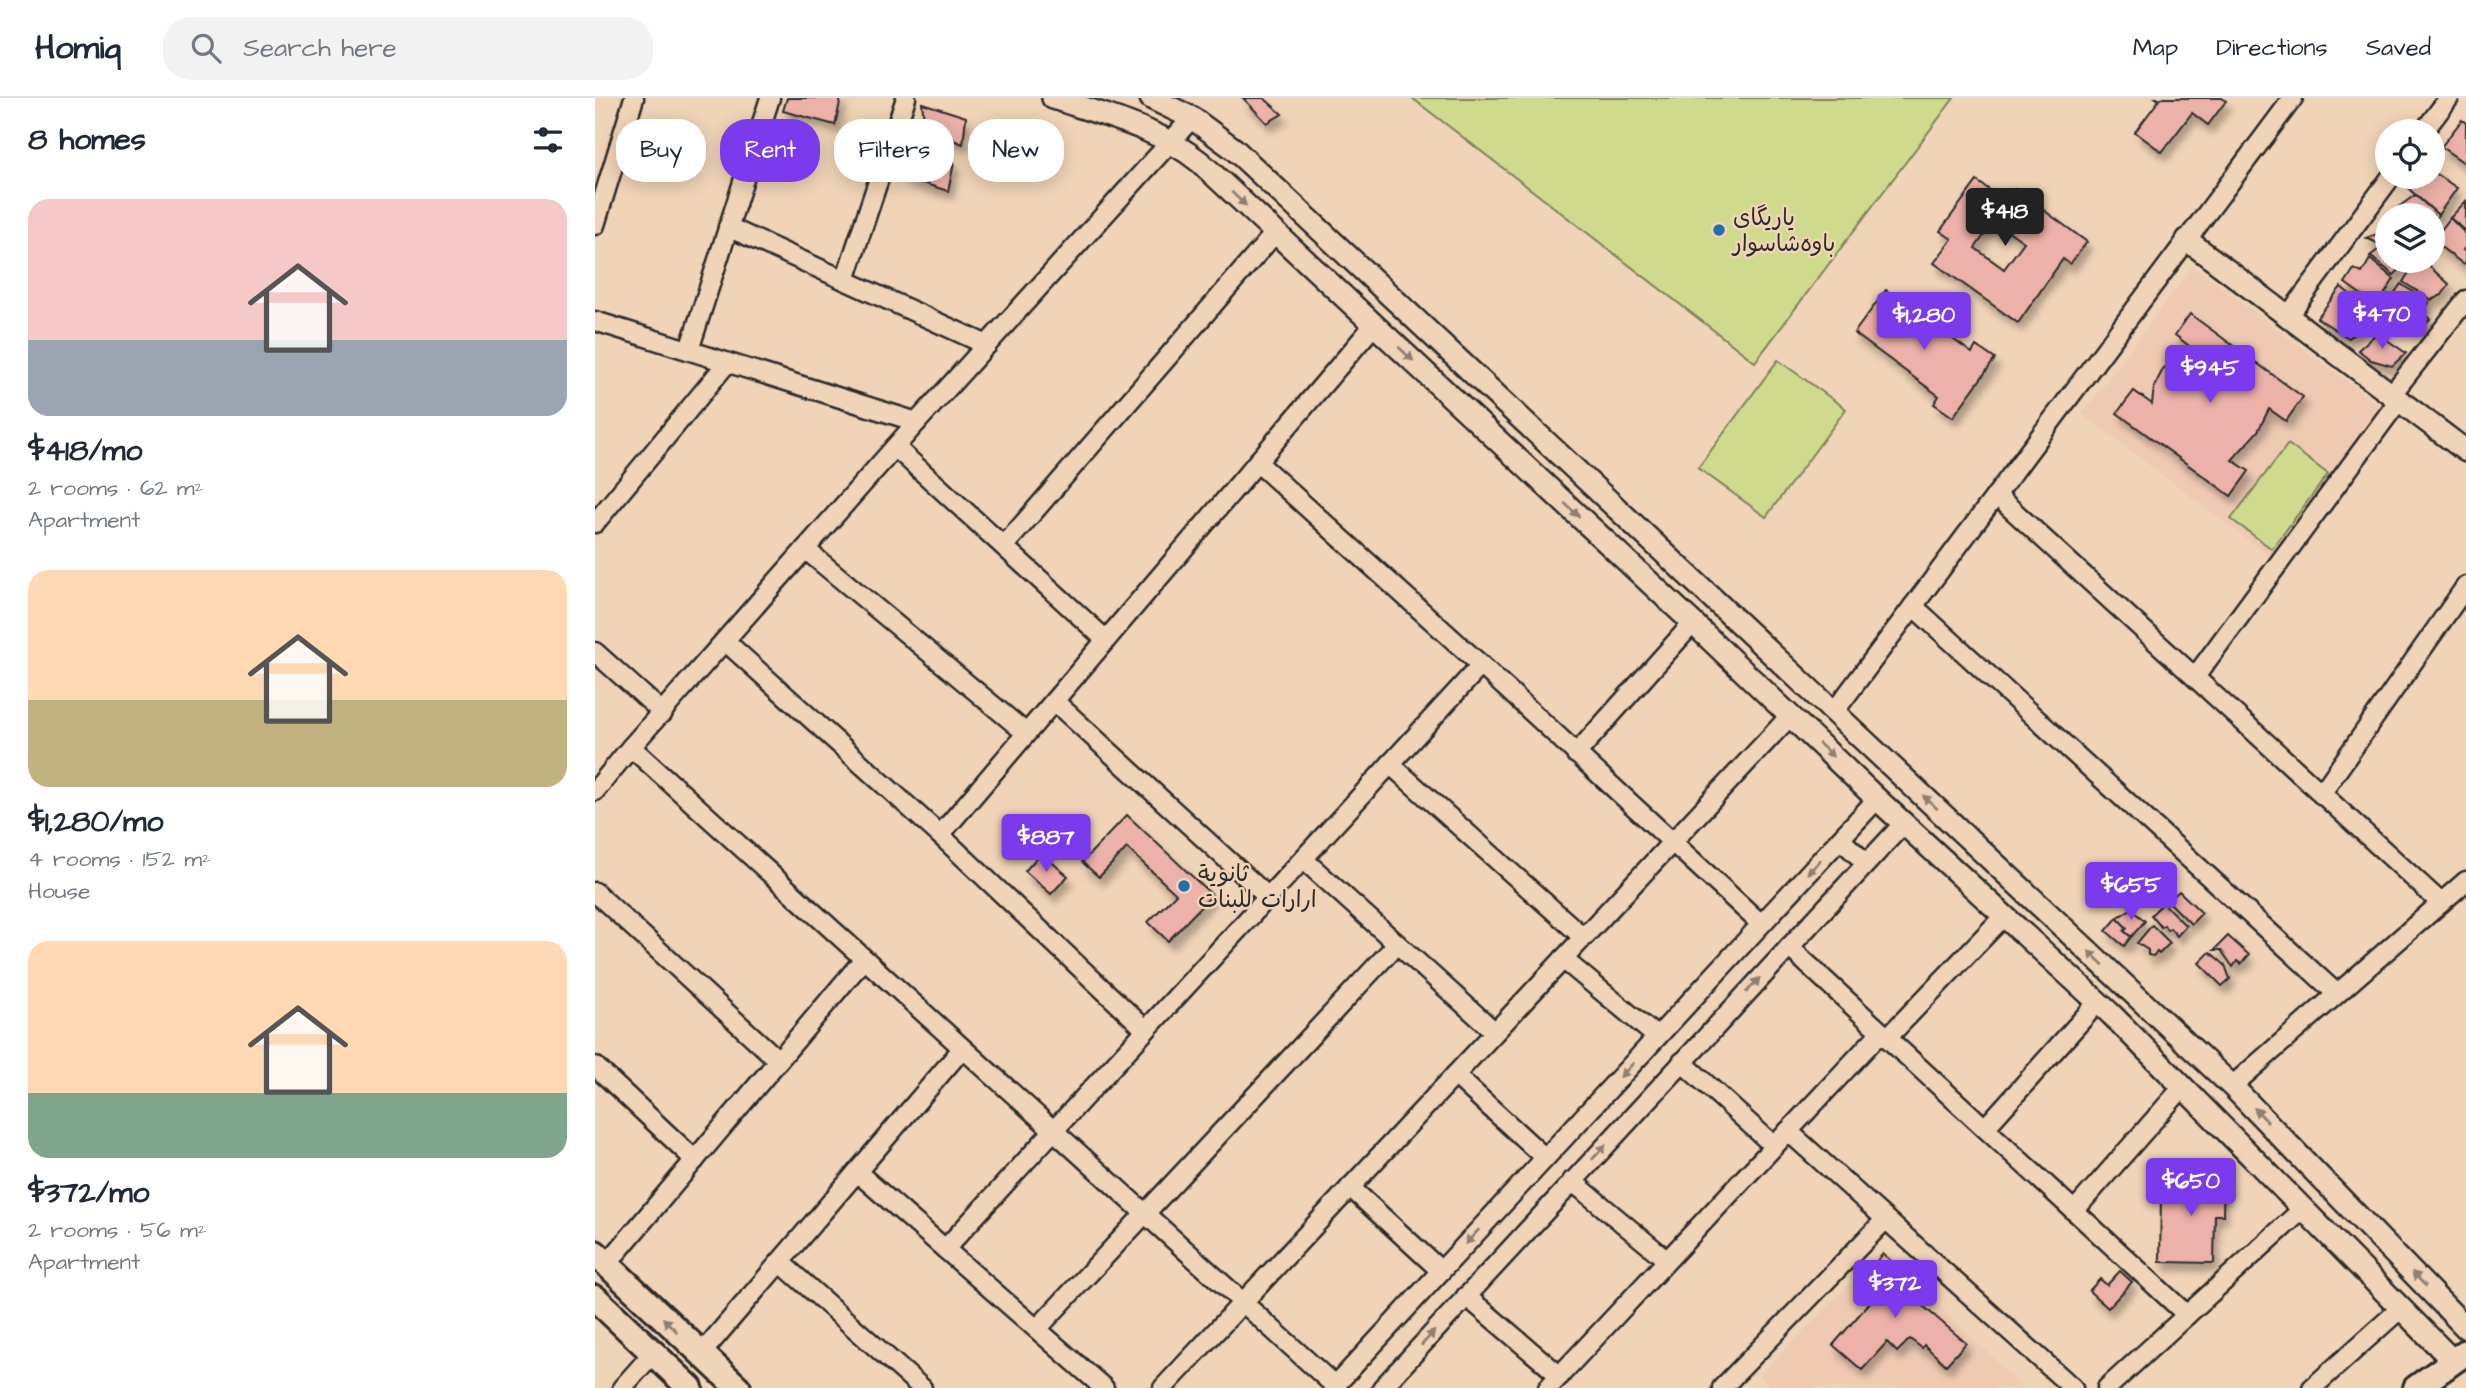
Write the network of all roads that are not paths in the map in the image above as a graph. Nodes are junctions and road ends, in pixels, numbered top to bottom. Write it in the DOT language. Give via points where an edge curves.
graph roads {
  1 [pos="634,98"];
  2 [pos="770,98"];
  3 [pos="906,98"];
  4 [pos="1053,98"];
  5 [pos="1150,98"];
  6 [pos="2293,98"];
  7 [pos="2449,98"];
  8 [pos="1192,118"];
  9 [pos="2433,119"];
  10 [pos="1170,141"];
  11 [pos="601,182"];
  12 [pos="2382,189"];
  13 [pos="595,225"];
  14 [pos="728,227"];
  15 [pos="1275,233"];
  16 [pos="2187,240"];
  17 [pos="845,280"];
  18 [pos="2466,300"];
  19 [pos="2288,316"];
  20 [pos="595,321"];
  21 [pos="1374,325"];
  22 [pos="987,345"];
  23 [pos="689,350"];
  24 [pos="727,363"];
  25 [pos="2396,397"];
  26 [pos="917,422"];
  27 [pos="895,447"];
  28 [pos="2466,451"];
  29 [pos="1257,462"];
  30 [pos="1996,495"];
  31 [pos="595,523"];
  32 [pos="1004,547"];
  33 [pos="805,549"];
  34 [pos="2466,586"];
  35 [pos="1913,606"];
  36 [pos="1693,623"];
  37 [pos="1106,640"];
  38 [pos="725,641"];
  39 [pos="595,652"];
  40 [pos="1775,656"];
  41 [pos="1481,665"];
  42 [pos="2195,677"];
  43 [pos="1752,678"];
  44 [pos="1053,701"];
  45 [pos="1834,712"];
  46 [pos="663,713"];
  47 [pos="1790,716"];
  48 [pos="1027,733"];
  49 [pos="631,747"];
  50 [pos="1576,754"];
  51 [pos="1389,764"];
  52 [pos="595,791"];
  53 [pos="2321,794"];
  54 [pos="1877,799"];
  55 [pos="1904,823"];
  56 [pos="940,835"];
  57 [pos="1840,839"];
  58 [pos="1672,842"];
  59 [pos="1981,850"];
  60 [pos="1303,859"];
  61 [pos="1866,863"];
  62 [pos="1960,874"];
  63 [pos="2466,881"];
  64 [pos="595,892"];
  65 [pos="1268,897"];
  66 [pos="2441,903"];
  67 [pos="2004,915"];
  68 [pos="1761,924"];
  69 [pos="1583,937"];
  70 [pos="1397,944"];
  71 [pos="1789,947"];
  72 [pos="863,959"];
  73 [pos="1563,959"];
  74 [pos="2336,993"];
  75 [pos="2098,1002"];
  76 [pos="1146,1030"];
  77 [pos="1495,1032"];
  78 [pos="1884,1035"];
  79 [pos="1657,1037"];
  80 [pos="963,1049"];
  81 [pos="778,1060"];
  82 [pos="1682,1062"];
  83 [pos="595,1066"];
  84 [pos="1455,1075"];
  85 [pos="2232,1086"];
  86 [pos="2183,1087"];
  87 [pos="1985,1128"];
  88 [pos="1053,1131"];
  89 [pos="1788,1131"];
  90 [pos="1774,1146"];
  91 [pos="1545,1158"];
  92 [pos="695,1160"];
  93 [pos="857,1172"];
  94 [pos="1572,1181"];
  95 [pos="1350,1187"];
  96 [pos="2304,1208"];
  97 [pos="2074,1210"];
  98 [pos="1144,1213"];
  99 [pos="1885,1220"];
  100 [pos="945,1249"];
  101 [pos="601,1258"];
  102 [pos="1667,1260"];
  103 [pos="780,1262"];
  104 [pos="1441,1272"];
  105 [pos="1466,1296"];
  106 [pos="595,1298"];
  107 [pos="1243,1303"];
  108 [pos="2400,1309"];
  109 [pos="2187,1315"];
  110 [pos="2466,1328"];
  111 [pos="1037,1329"];
  112 [pos="653,1353"];
  113 [pos="701,1354"];
  114 [pos="2461,1360"];
  115 [pos="1554,1382"];
  116 [pos="1334,1387"];
  117 [pos="622,1388"];
  118 [pos="690,1388"];
  119 [pos="738,1388"];
  120 [pos="922,1388"];
  121 [pos="1104,1388"];
  122 [pos="1163,1388"];
  123 [pos="1382,1388"];
  124 [pos="1722,1388"];
  125 [pos="2073,1388"];
  126 [pos="2107,1388"];
  127 [pos="2312,1388"];
  128 [pos="2416,1388"];
  1 -- 11 [label="street"];
  2 -- 14 [label="street"];
  3 -- 17 [label="street"];
  4 -- 10 [label="street"];
  5 -- 8 [label="street"];
  6 -- 16 [label="street"];
  7 -- 9 [label="street"];
  8 -- 10 [label="street"];
  8 -- 40 [label="street" via="1234,149"];
  10 -- 15 [label="street, one-way" via="1200,162"];
  10 -- 22 [label="street"];
  11 -- 13 [label="street"];
  12 -- 19 [label="street"];
  14 -- 17 [label="street"];
  14 -- 23 [label="street"];
  15 -- 21 [label="street"];
  15 -- 32 [label="street"];
  16 -- 19 [label="street"];
  16 -- 30 [label="street"];
  17 -- 22 [label="street"];
  18 -- 25 [label="street"];
  19 -- 25 [label="street"];
  20 -- 23 [label="street"];
  21 -- 29 [label="street"];
  21 -- 36 [label="street, one-way"];
  22 -- 26 [label="street"];
  23 -- 24 [label="street"];
  24 -- 26 [label="street"];
  24 -- 31 [label="street"];
  25 -- 28 [label="street"];
  25 -- 42 [label="street"];
  26 -- 27 [label="street"];
  27 -- 32 [label="street"];
  27 -- 33 [label="street"];
  29 -- 37 [label="street"];
  29 -- 41 [label="street"];
  30 -- 35 [label="street"];
  30 -- 42 [label="street"];
  32 -- 37 [label="street"];
  33 -- 38 [label="street"];
  33 -- 48 [label="street"];
  34 -- 53 [label="street"];
  35 -- 45 [label="street"];
  35 -- 74 [label="street"];
  36 -- 43 [label="street"];
  36 -- 50 [label="street"];
  37 -- 44 [label="street"];
  38 -- 46 [label="street"];
  38 -- 56 [label="street"];
  39 -- 46 [label="street"];
  40 -- 43 [label="street"];
  40 -- 45 [label="street"];
  41 -- 50 [label="street"];
  41 -- 51 [label="street"];
  42 -- 53 [label="street"];
  43 -- 47 [label="street"];
  44 -- 48 [label="street"];
  44 -- 65 [label="street"];
  59 -- 45 [label="street, one-way"];
  46 -- 49 [label="street"];
  47 -- 54 [label="street, one-way"];
  47 -- 58 [label="street"];
  48 -- 56 [label="street"];
  49 -- 52 [label="street"];
  49 -- 72 [label="street"];
  50 -- 58 [label="street"];
  51 -- 60 [label="street"];
  51 -- 69 [label="street"];
  53 -- 66 [label="street"];
  54 -- 55 [label="street"];
  54 -- 57 [label="street"];
  55 -- 61 [label="street"];
  55 -- 62 [label="street"];
  56 -- 76 [label="street"];
  57 -- 61 [label="street"];
  57 -- 68 [label="street, one-way"];
  58 -- 68 [label="street"];
  58 -- 69 [label="street"];
  59 -- 62 [label="street"];
  85 -- 59 [label="street, one-way"];
  60 -- 65 [label="street"];
  60 -- 70 [label="street"];
  61 -- 71 [label="street"];
  62 -- 67 [label="street"];
  63 -- 66 [label="street"];
  64 -- 81 [label="street"];
  65 -- 76 [label="street"];
  66 -- 74 [label="street"];
  67 -- 75 [label="street"];
  67 -- 78 [label="street"];
  68 -- 79 [label="street"];
  69 -- 73 [label="street"];
  70 -- 77 [label="street"];
  70 -- 98 [label="street"];
  71 -- 78 [label="street"];
  82 -- 71 [label="street, one-way"];
  72 -- 80 [label="street"];
  72 -- 81 [label="street"];
  73 -- 77 [label="street"];
  73 -- 79 [label="street"];
  74 -- 85 [label="street"];
  75 -- 86 [label="street"];
  75 -- 87 [label="street"];
  76 -- 88 [label="street"];
  77 -- 84 [label="street"];
  78 -- 87 [label="street"];
  78 -- 89 [label="street"];
  79 -- 91 [label="street, one-way"];
  80 -- 88 [label="street"];
  80 -- 93 [label="street"];
  81 -- 92 [label="street"];
  82 -- 90 [label="street"];
  94 -- 82 [label="street, one-way"];
  83 -- 92 [label="street"];
  84 -- 91 [label="street"];
  84 -- 95 [label="street"];
  110 -- 85 [label="street, one-way"];
  86 -- 96 [label="street"];
  86 -- 97 [label="street"];
  87 -- 97 [label="street"];
  88 -- 98 [label="street"];
  88 -- 100 [label="street"];
  89 -- 90 [label="street"];
  89 -- 99 [label="street"];
  90 -- 102 [label="street"];
  91 -- 104 [label="street, one-way"];
  92 -- 101 [label="street"];
  93 -- 100 [label="street"];
  93 -- 103 [label="street"];
  94 -- 102 [label="street"];
  94 -- 105 [label="street"];
  95 -- 104 [label="street"];
  95 -- 107 [label="street"];
  96 -- 108 [label="street"];
  96 -- 109 [label="street"];
  97 -- 109 [label="street"];
  98 -- 107 [label="street"];
  98 -- 111 [label="street"];
  99 -- 124 [label="street"];
  99 -- 125 [label="street"];
  100 -- 111 [label="street"];
  113 -- 101 [label="main road, one-way"];
  102 -- 115 [label="street"];
  103 -- 113 [label="street"];
  103 -- 120 [label="street"];
  104 -- 116 [label="street"];
  105 -- 115 [label="street"];
  123 -- 105 [label="street, one-way"];
  106 -- 112 [label="main road"];
  107 -- 116 [label="street"];
  107 -- 122 [label="street"];
  108 -- 114 [label="street"];
  108 -- 127 [label="street"];
  109 -- 126 [label="street"];
  111 -- 121 [label="street"];
  112 -- 117 [label="street"];
  112 -- 118 [label="main road"];
  113 -- 119 [label="main road"];
  114 -- 128 [label="main road"];
}
